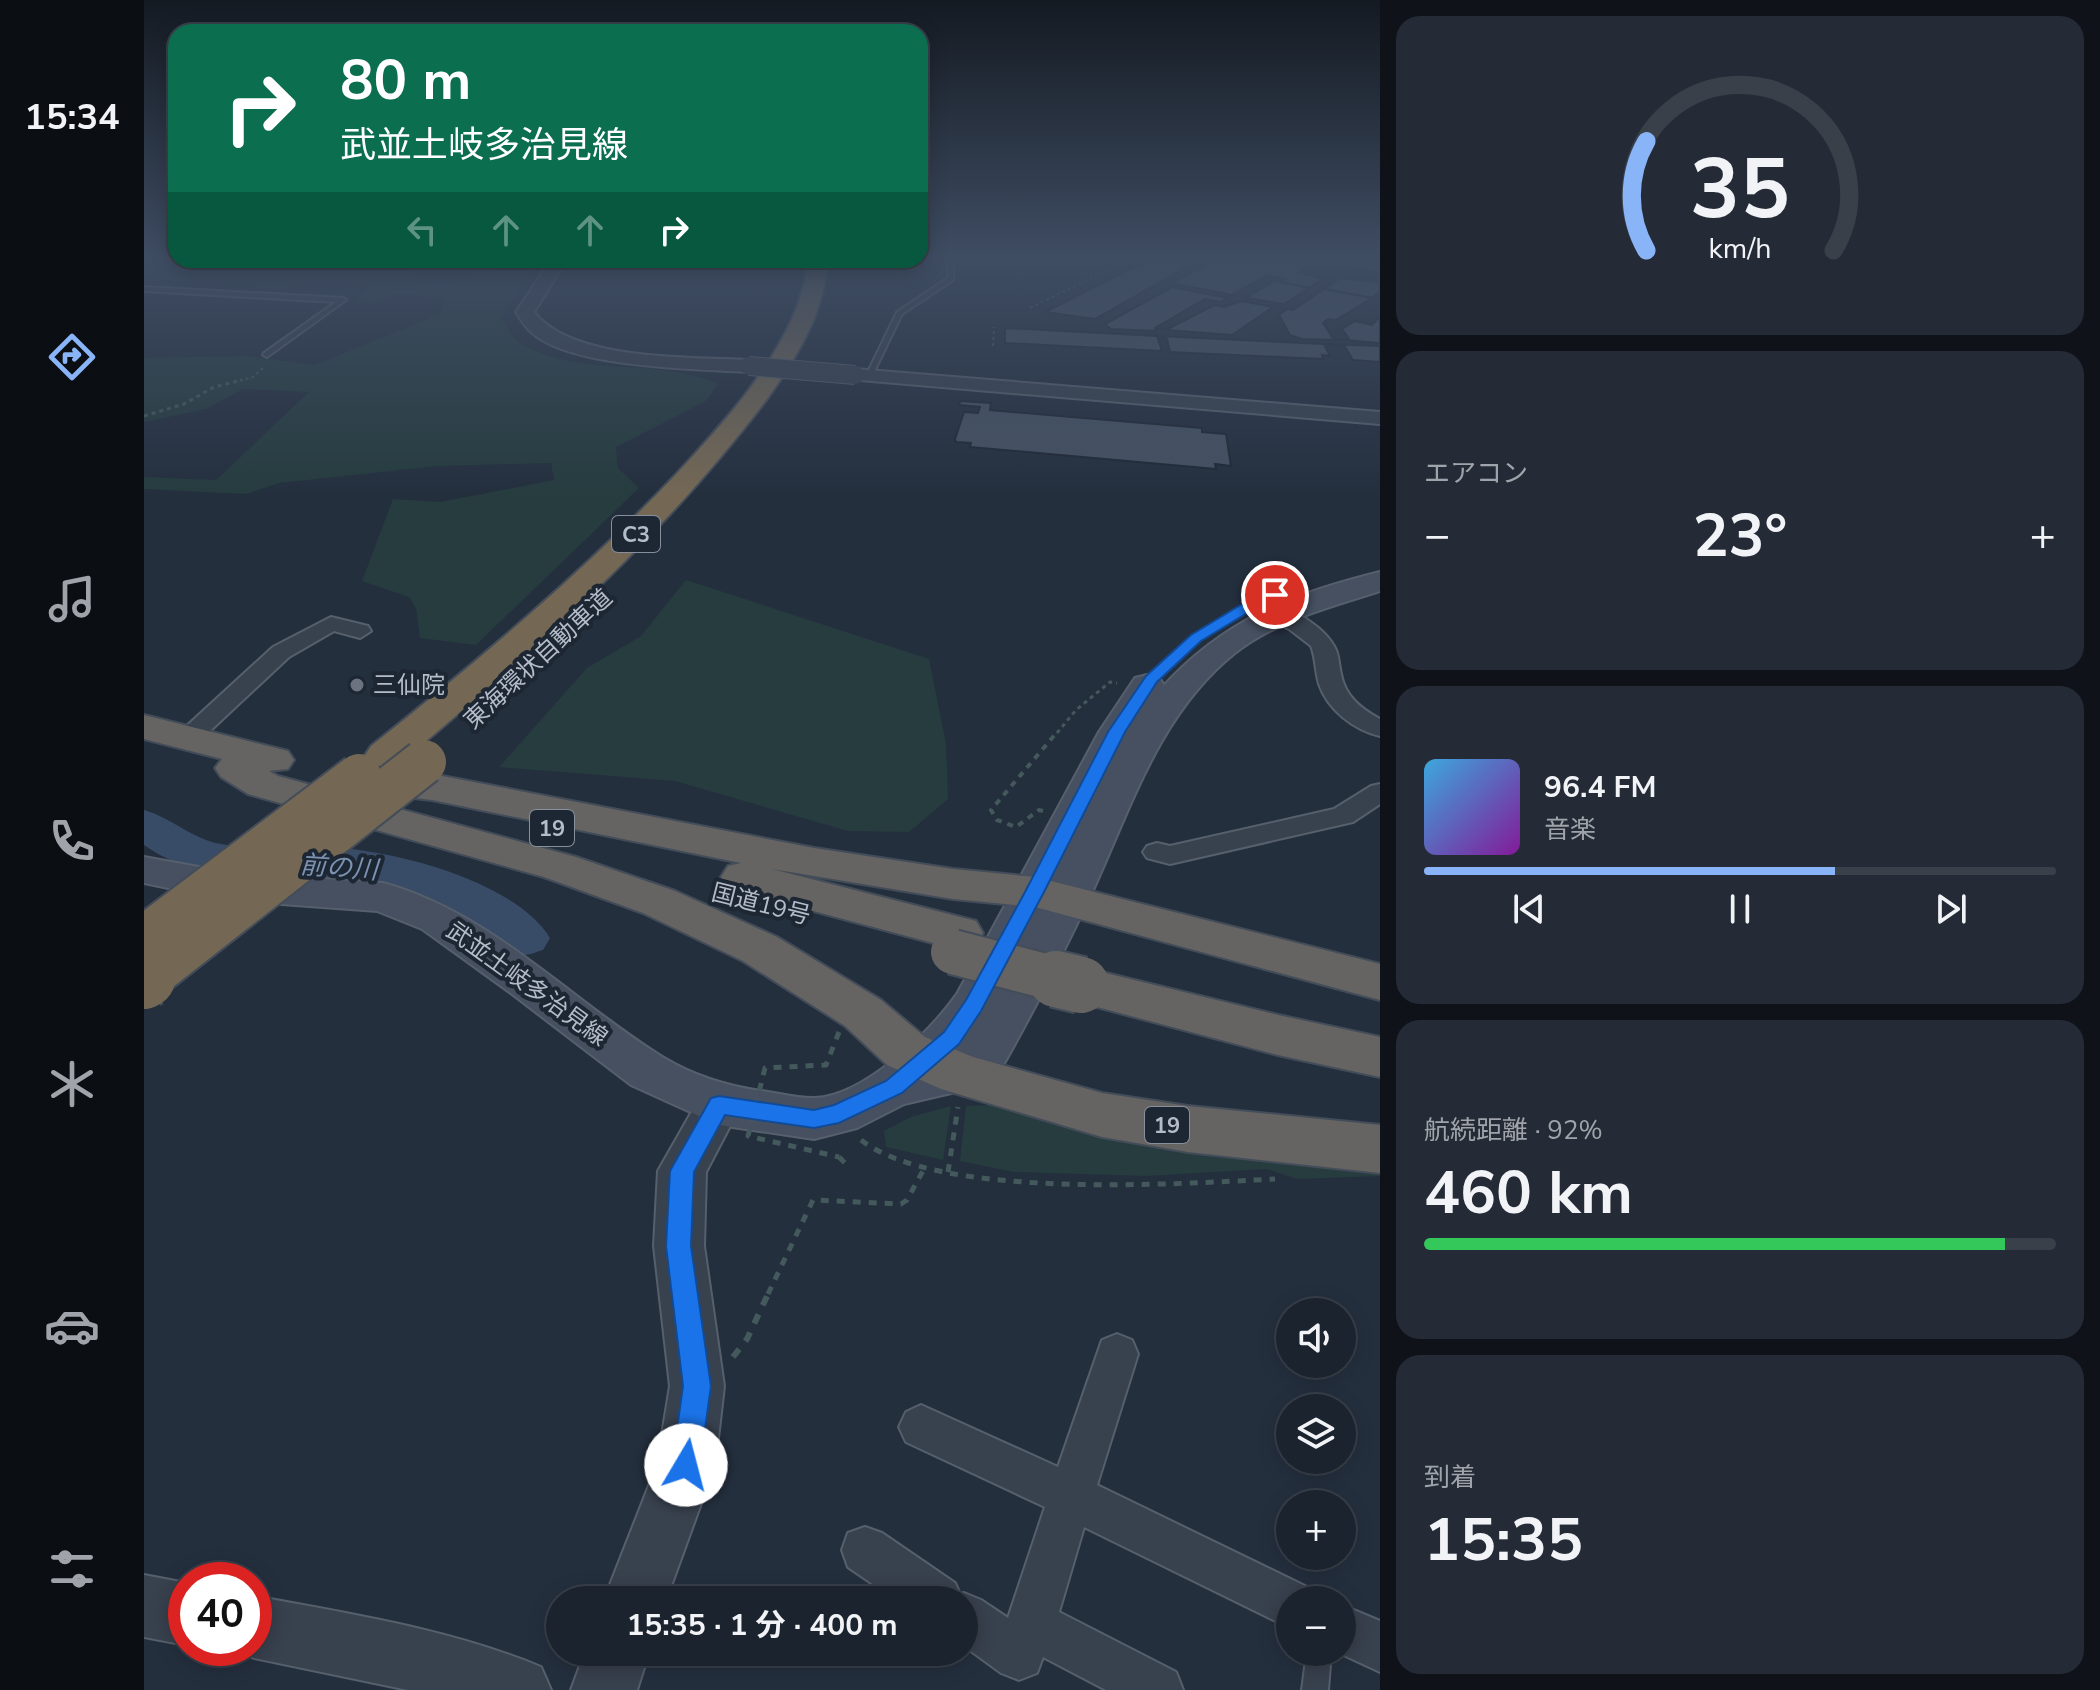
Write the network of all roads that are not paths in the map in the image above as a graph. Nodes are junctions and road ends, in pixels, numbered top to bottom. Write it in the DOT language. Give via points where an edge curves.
graph roads {
  1 [pos="291,338"];
  2 [pos="549,338"];
  3 [pos="792,338"];
  4 [pos="815,338"];
  5 [pos="884,338"];
  6 [pos="267,355"];
  7 [pos="862,375"];
  8 [pos="1380,418"];
  9 [pos="1380,561"];
  10 [pos="1380,581"];
  11 [pos="1266,609"];
  12 [pos="360,631"];
  13 [pos="144,727"];
  14 [pos="1380,729"];
  15 [pos="187,739"];
  16 [pos="144,744"];
  17 [pos="391,766"];
  18 [pos="235,768"];
  19 [pos="1380,792"];
  20 [pos="1157,852"];
  21 [pos="144,870"];
  22 [pos="1051,896"];
  23 [pos="144,938"];
  24 [pos="956,943"];
  25 [pos="1084,975"];
  26 [pos="144,981"];
  27 [pos="1380,982"];
  28 [pos="1380,1032"];
  29 [pos="1380,1057"];
  30 [pos="943,1077"];
  31 [pos="719,1105"];
  32 [pos="1380,1135"];
  33 [pos="1380,1149"];
  34 [pos="1117,1354"];
  35 [pos="921,1427"];
  36 [pos="1071,1496"];
  37 [pos="865,1550"];
  38 [pos="640,1586"];
  39 [pos="918,1586"];
  40 [pos="1276,1597"];
  41 [pos="144,1606"];
  42 [pos="168,1611"];
  43 [pos="1031,1624"];
  44 [pos="978,1627"];
  45 [pos="272,1630"];
  46 [pos="1356,1636"];
  47 [pos="1380,1647"];
  48 [pos="612,1666"];
  49 [pos="1318,1666"];
  50 [pos="518,1690"];
  51 [pos="604,1690"];
  52 [pos="1158,1690"];
  53 [pos="1315,1690"];
  1 -- 6 [label="lane"];
  2 -- 7 [label="street, bridge" via="604,353"];
  3 -- 17 [label="highway, 東海環状自動車道 / C3" via="738,420 667,502"];
  4 -- 17 [label="highway, 東海環状自動車道 / C3" via="737,456 628,575 543,656"];
  5 -- 7 [label="lane"];
  7 -- 8 [label="street"];
  9 -- 11 [label="main road" via="1296,586"];
  10 -- 11 [label="main road"];
  11 -- 14 [label="street" via="1318,640 1339,700"];
  11 -- 22 [label="main road, 武並土岐多治見線" via="1252,628 1209,658 1154,718"];
  12 -- 15 [label="street" via="331,624 281,652"];
  13 -- 15 [label="highway, 国道19号 / 19"];
  15 -- 17 [label="highway, 国道19号 / 19"];
  16 -- 18 [label="highway, 国道19号 / 19"];
  17 -- 22 [label="highway, 19" via="432,787 814,863"];
  17 -- 23 [label="highway, 東海環状自動車道 / C3, bridge"];
  17 -- 24 [label="highway, 国道19号 / 19"];
  17 -- 26 [label="highway, 東海環状自動車道 / C3, bridge"];
  18 -- 24 [label="highway, 国道19号 / 19"];
  18 -- 30 [label="highway, 19" via="263,785 560,867 659,902 812,979"];
  19 -- 20 [label="street" via="1343,816 1170,855"];
  21 -- 31 [label="main road, 武並土岐多治見線" via="226,886 383,897 437,919 648,1072"];
  22 -- 27 [label="highway, 19"];
  22 -- 30 [label="main road, 武並土岐多治見線" via="951,1038"];
  24 -- 25 [label="highway, 国道19号 / 19, bridge"];
  25 -- 28 [label="highway, 国道19号 / 19"];
  25 -- 29 [label="highway, 国道19号 / 19" via="1278,1035"];
  30 -- 31 [label="main road, 武並土岐多治見線" via="839,1135 814,1119"];
  30 -- 32 [label="street"];
  30 -- 33 [label="highway, 19" via="1102,1115"];
  31 -- 38 [label="street" via="682,1171 679,1246 697,1386 686,1465"];
  34 -- 36 [label="street"];
  35 -- 36 [label="street"];
  36 -- 40 [label="street"];
  36 -- 43 [label="street"];
  37 -- 39 [label="street"];
  41 -- 42 [label="street"];
  43 -- 44 [label="street" via="1019,1655"];
  43 -- 52 [label="street"];
  45 -- 50 [label="street" via="394,1654"];
  46 -- 47 [label="street"];
  48 -- 51 [label="street"];
  49 -- 53 [label="lane"];
}
